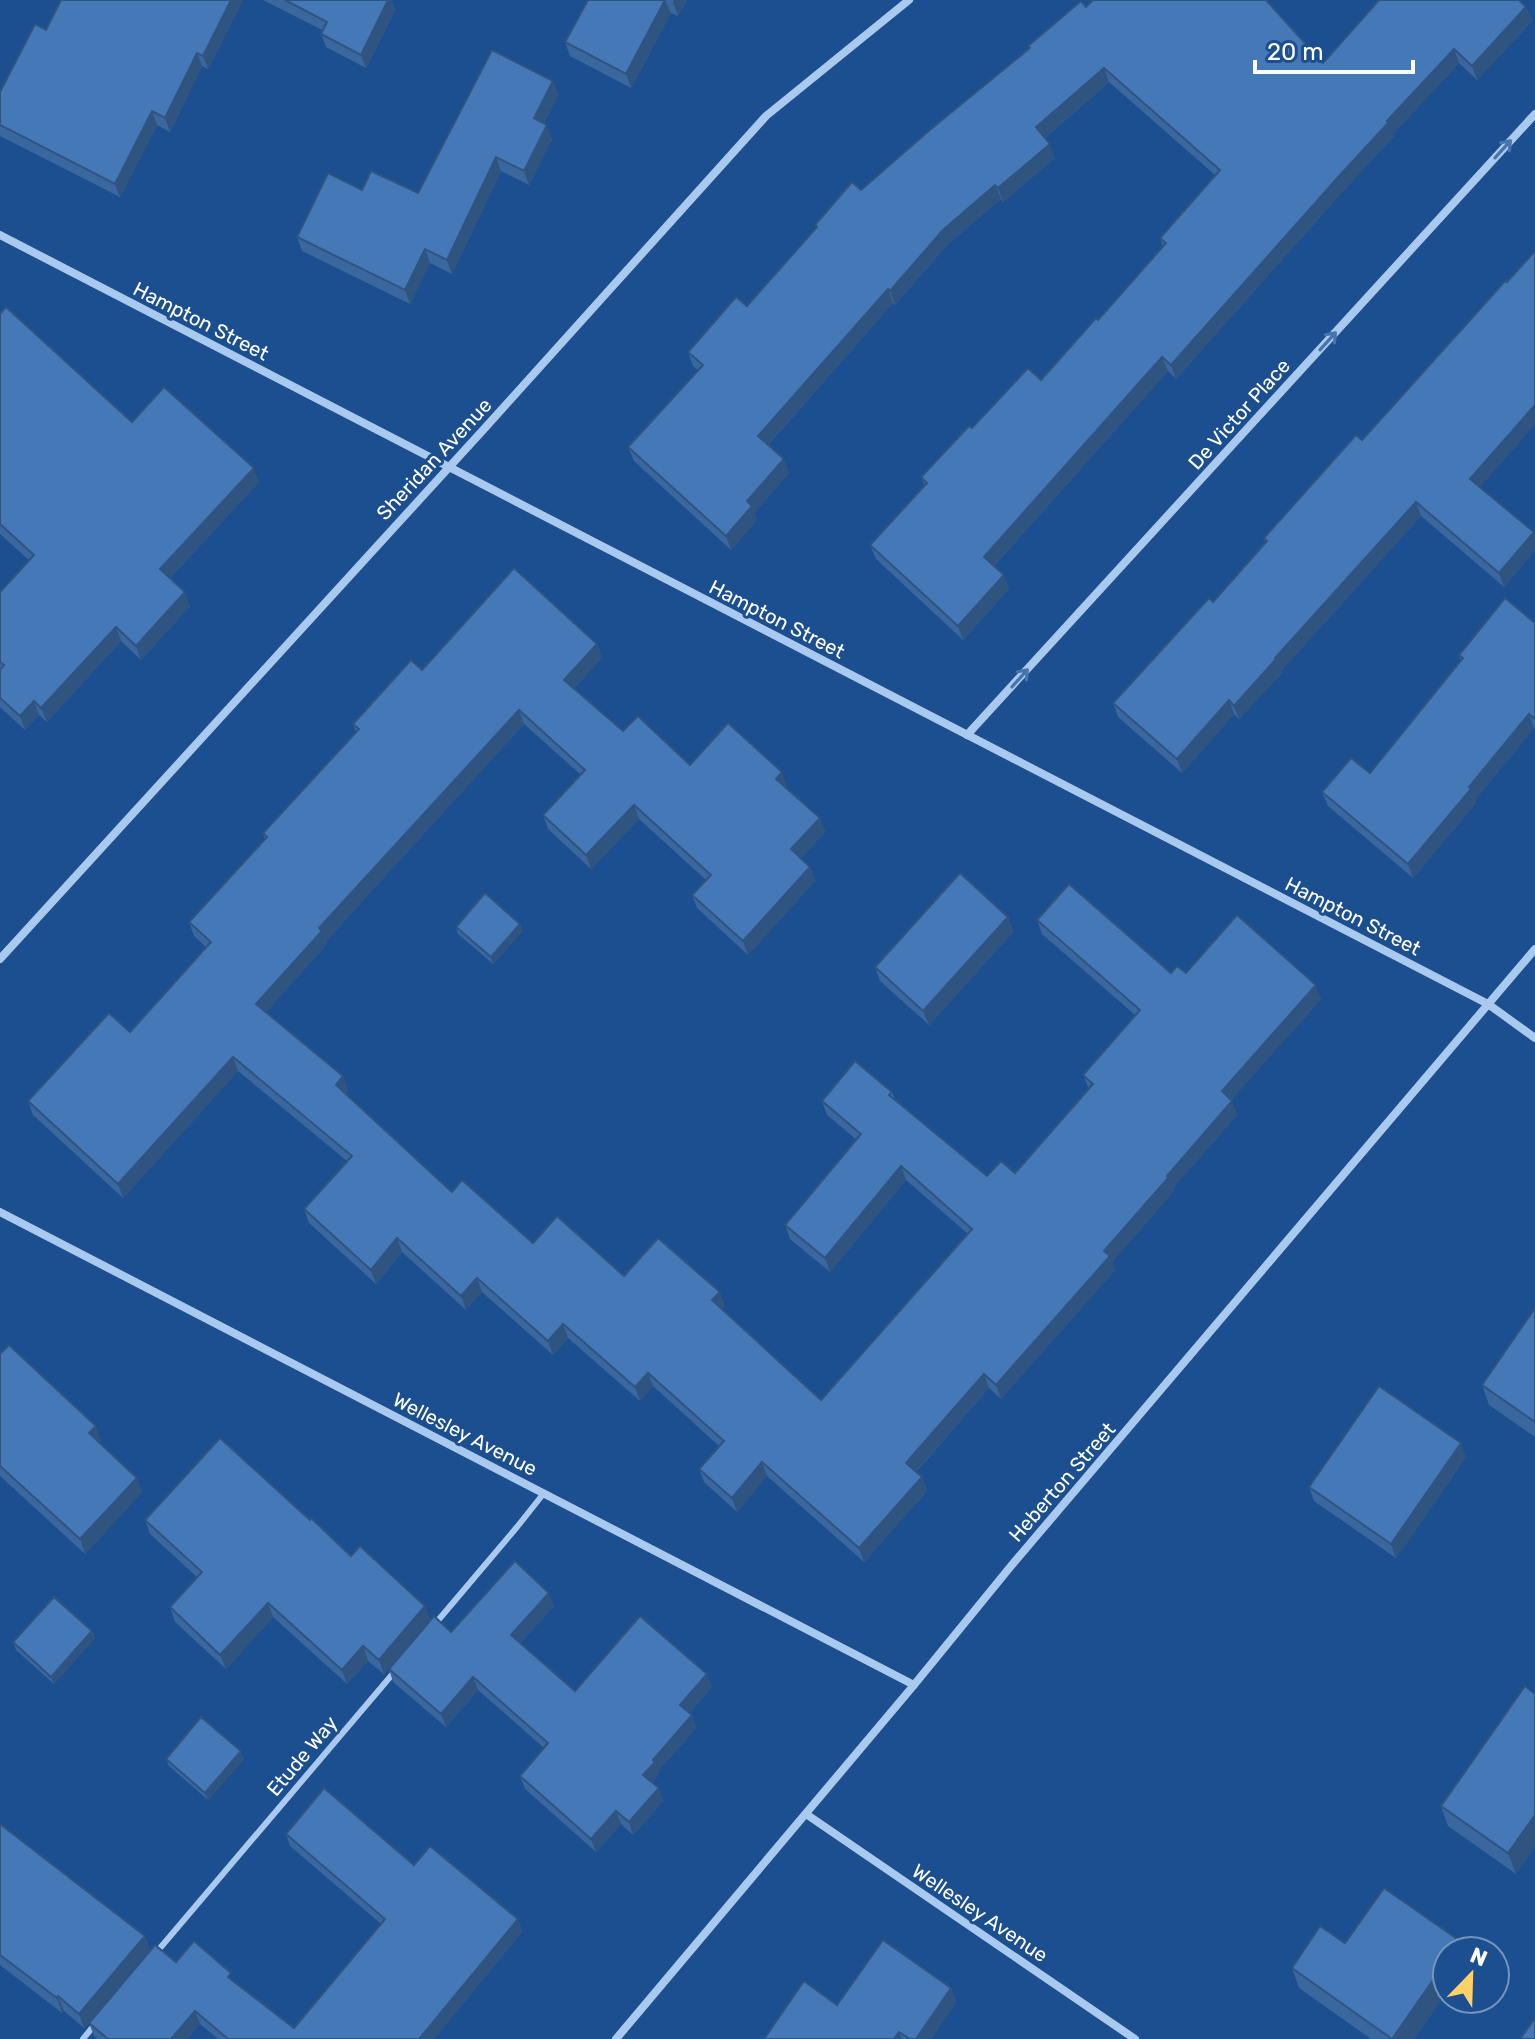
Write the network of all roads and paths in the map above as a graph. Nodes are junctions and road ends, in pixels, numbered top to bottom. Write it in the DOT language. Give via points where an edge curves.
graph roads {
  1 [pos="909,0"];
  2 [pos="1535,114"];
  3 [pos="0,235"];
  4 [pos="449,466"];
  5 [pos="967,735"];
  6 [pos="1535,949"];
  7 [pos="0,959"];
  8 [pos="1488,1004"];
  9 [pos="1535,1038"];
  10 [pos="0,1212"];
  11 [pos="544,1493"];
  12 [pos="435,1624"];
  13 [pos="404,1661"];
  14 [pos="914,1685"];
  15 [pos="806,1814"];
  16 [pos="145,1966"];
  17 [pos="104,2015"];
  18 [pos="83,2039"];
  19 [pos="616,2039"];
  20 [pos="1135,2039"];
  1 -- 4 [label="street, Sheridan Avenue" via="766,116"];
  5 -- 2 [label="street, De Victor Place, one-way"];
  3 -- 4 [label="street, Hampton Street"];
  4 -- 5 [label="street, Hampton Street"];
  4 -- 7 [label="street, Sheridan Avenue"];
  5 -- 8 [label="street, Hampton Street"];
  6 -- 8 [label="street, Heberton Street"];
  8 -- 9 [label="street, Hampton Street"];
  8 -- 14 [label="street, Heberton Street"];
  10 -- 11 [label="street, Wellesley Avenue"];
  11 -- 12 [label="lane"];
  11 -- 14 [label="street, Wellesley Avenue"];
  13 -- 16 [label="lane, Etude Way"];
  14 -- 15 [label="street, Heberton Street"];
  15 -- 19 [label="street, Heberton Street"];
  15 -- 20 [label="street, Wellesley Avenue"];
  17 -- 18 [label="lane"];
}
